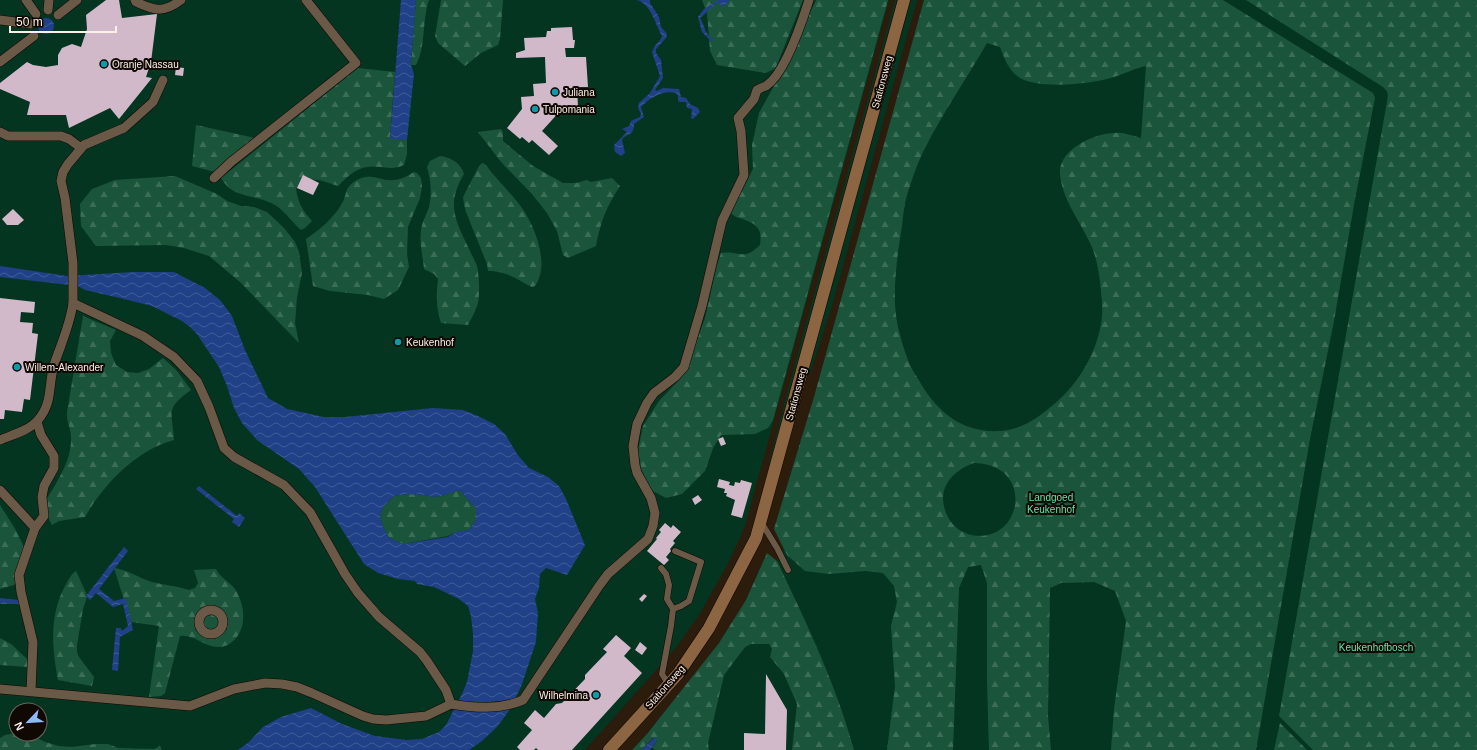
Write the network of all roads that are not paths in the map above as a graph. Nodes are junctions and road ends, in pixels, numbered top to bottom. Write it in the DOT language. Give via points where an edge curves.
graph roads {
  1 [pos="26,0"];
  2 [pos="49,0"];
  3 [pos="77,0"];
  4 [pos="136,0"];
  5 [pos="181,0"];
  6 [pos="306,0"];
  7 [pos="810,0"];
  8 [pos="904,0"];
  9 [pos="48,10"];
  10 [pos="36,14"];
  11 [pos="58,15"];
  12 [pos="0,20"];
  13 [pos="31,24"];
  14 [pos="34,36"];
  15 [pos="0,62"];
  16 [pos="163,80"];
  17 [pos="0,132"];
  18 [pos="81,148"];
  19 [pos="214,178"];
  20 [pos="73,301"];
  21 [pos="37,422"];
  22 [pos="0,440"];
  23 [pos="0,490"];
  24 [pos="761,522"];
  25 [pos="35,528"];
  26 [pos="675,551"];
  27 [pos="661,568"];
  28 [pos="788,570"];
  29 [pos="673,609"];
  30 [pos="669,685"];
  31 [pos="0,689"];
  32 [pos="31,692"];
  33 [pos="452,704"];
  34 [pos="608,750"];
  1 -- 10 [label="street"];
  2 -- 9 [label="street"];
  3 -- 11 [label="street"];
  4 -- 5 [label="street" via="151,9 169,9"];
  6 -- 19 [label="street" via="356,63"];
  7 -- 33 [label="street" via="783,65 767,85 757,90 754,99 738,118 744,175 722,221 702,306 684,366 654,393 637,424 633,446 635,465 651,498 655,513 648,539 608,574 523,700 486,708"];
  8 -- 24 [label="main road, Stationsweg"];
  12 -- 13 [label="street"];
  14 -- 15 [label="street"];
  16 -- 18 [label="street" via="153,102 124,128"];
  17 -- 18 [label="street" via="8,136 61,136 70,139"];
  18 -- 20 [label="street" via="63,172 61,181 73,263"];
  20 -- 21 [label="street" via="66,334 54,367 46,411"];
  20 -- 33 [label="street" via="143,336 174,357 197,381 224,448 234,458 284,485 310,512 358,592 379,617 428,661"];
  21 -- 22 [label="street"];
  21 -- 25 [label="street" via="41,435 54,456 54,468 44,486 44,516"];
  23 -- 25 [label="street"];
  24 -- 28 [label="lane" via="775,542"];
  24 -- 30 [label="main road, Stationsweg" via="756,538 709,628"];
  25 -- 32 [label="street" via="19,575 33,642"];
  26 -- 29 [label="lane" via="701,562 689,601"];
  27 -- 29 [label="lane" via="666,574 669,585 667,599"];
  29 -- 30 [label="lane" via="662,674"];
  30 -- 34 [label="main road, Stationsweg"];
  31 -- 32 [label="street"];
  32 -- 33 [label="street" via="190,706 234,689 265,683 282,684 297,687 363,716 386,720 426,716"];
}
